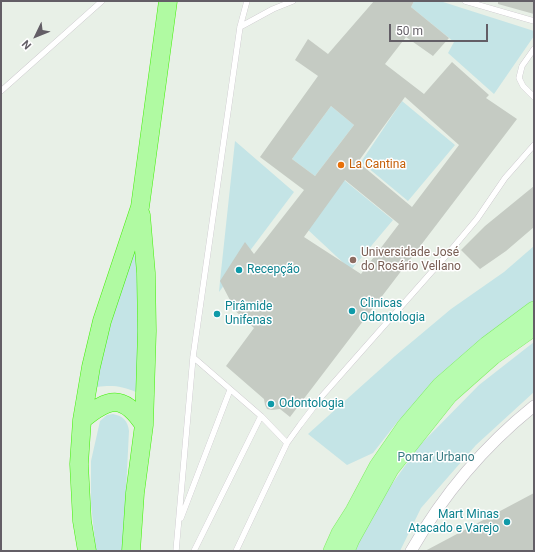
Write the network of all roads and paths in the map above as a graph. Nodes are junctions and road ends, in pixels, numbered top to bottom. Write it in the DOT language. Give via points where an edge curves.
graph roads {
  1 [pos="102,1"];
  2 [pos="168,1"];
  3 [pos="247,1"];
  4 [pos="293,1"];
  5 [pos="464,1"];
  6 [pos="534,21"];
  7 [pos="240,28"];
  8 [pos="534,49"];
  9 [pos="1,90"];
  10 [pos="534,97"];
  11 [pos="534,145"];
  12 [pos="140,207"];
  13 [pos="534,310"];
  14 [pos="534,327"];
  15 [pos="193,358"];
  16 [pos="230,390"];
  17 [pos="534,406"];
  18 [pos="261,416"];
  19 [pos="82,420"];
  20 [pos="144,425"];
  21 [pos="287,443"];
  22 [pos="178,526"];
  23 [pos="87,551"];
  24 [pos="131,551"];
  25 [pos="176,551"];
  26 [pos="194,551"];
  27 [pos="236,551"];
  28 [pos="332,551"];
  29 [pos="346,551"];
  30 [pos="411,551"];
  1 -- 9 [label="lane"];
  2 -- 12 [label="highway"];
  3 -- 7 [label="lane"];
  4 -- 7 [label="lane"];
  5 -- 6 [label="lane"];
  7 -- 15 [label="lane"];
  8 -- 10 [label="lane" via="522,66 519,78"];
  11 -- 21 [label="lane" via="505,178 460,240 322,396"];
  12 -- 19 [label="highway" via="102,321"];
  12 -- 20 [label="highway" via="146,273"];
  13 -- 28 [label="main road" via="487,345 440,386 405,427 378,466"];
  14 -- 29 [label="main road" via="493,356 449,395 390,469"];
  15 -- 16 [label="lane"];
  15 -- 22 [label="lane"];
  16 -- 18 [label="lane"];
  16 -- 22 [label="lane"];
  17 -- 30 [label="street" via="482,453 450,491"];
  18 -- 21 [label="lane"];
  18 -- 26 [label="lane"];
  19 -- 20 [label="highway" via="107,403 118,402 136,413"];
  19 -- 23 [label="highway" via="79,472"];
  20 -- 24 [label="highway"];
  21 -- 27 [label="lane"];
  22 -- 25 [label="lane"];
}
